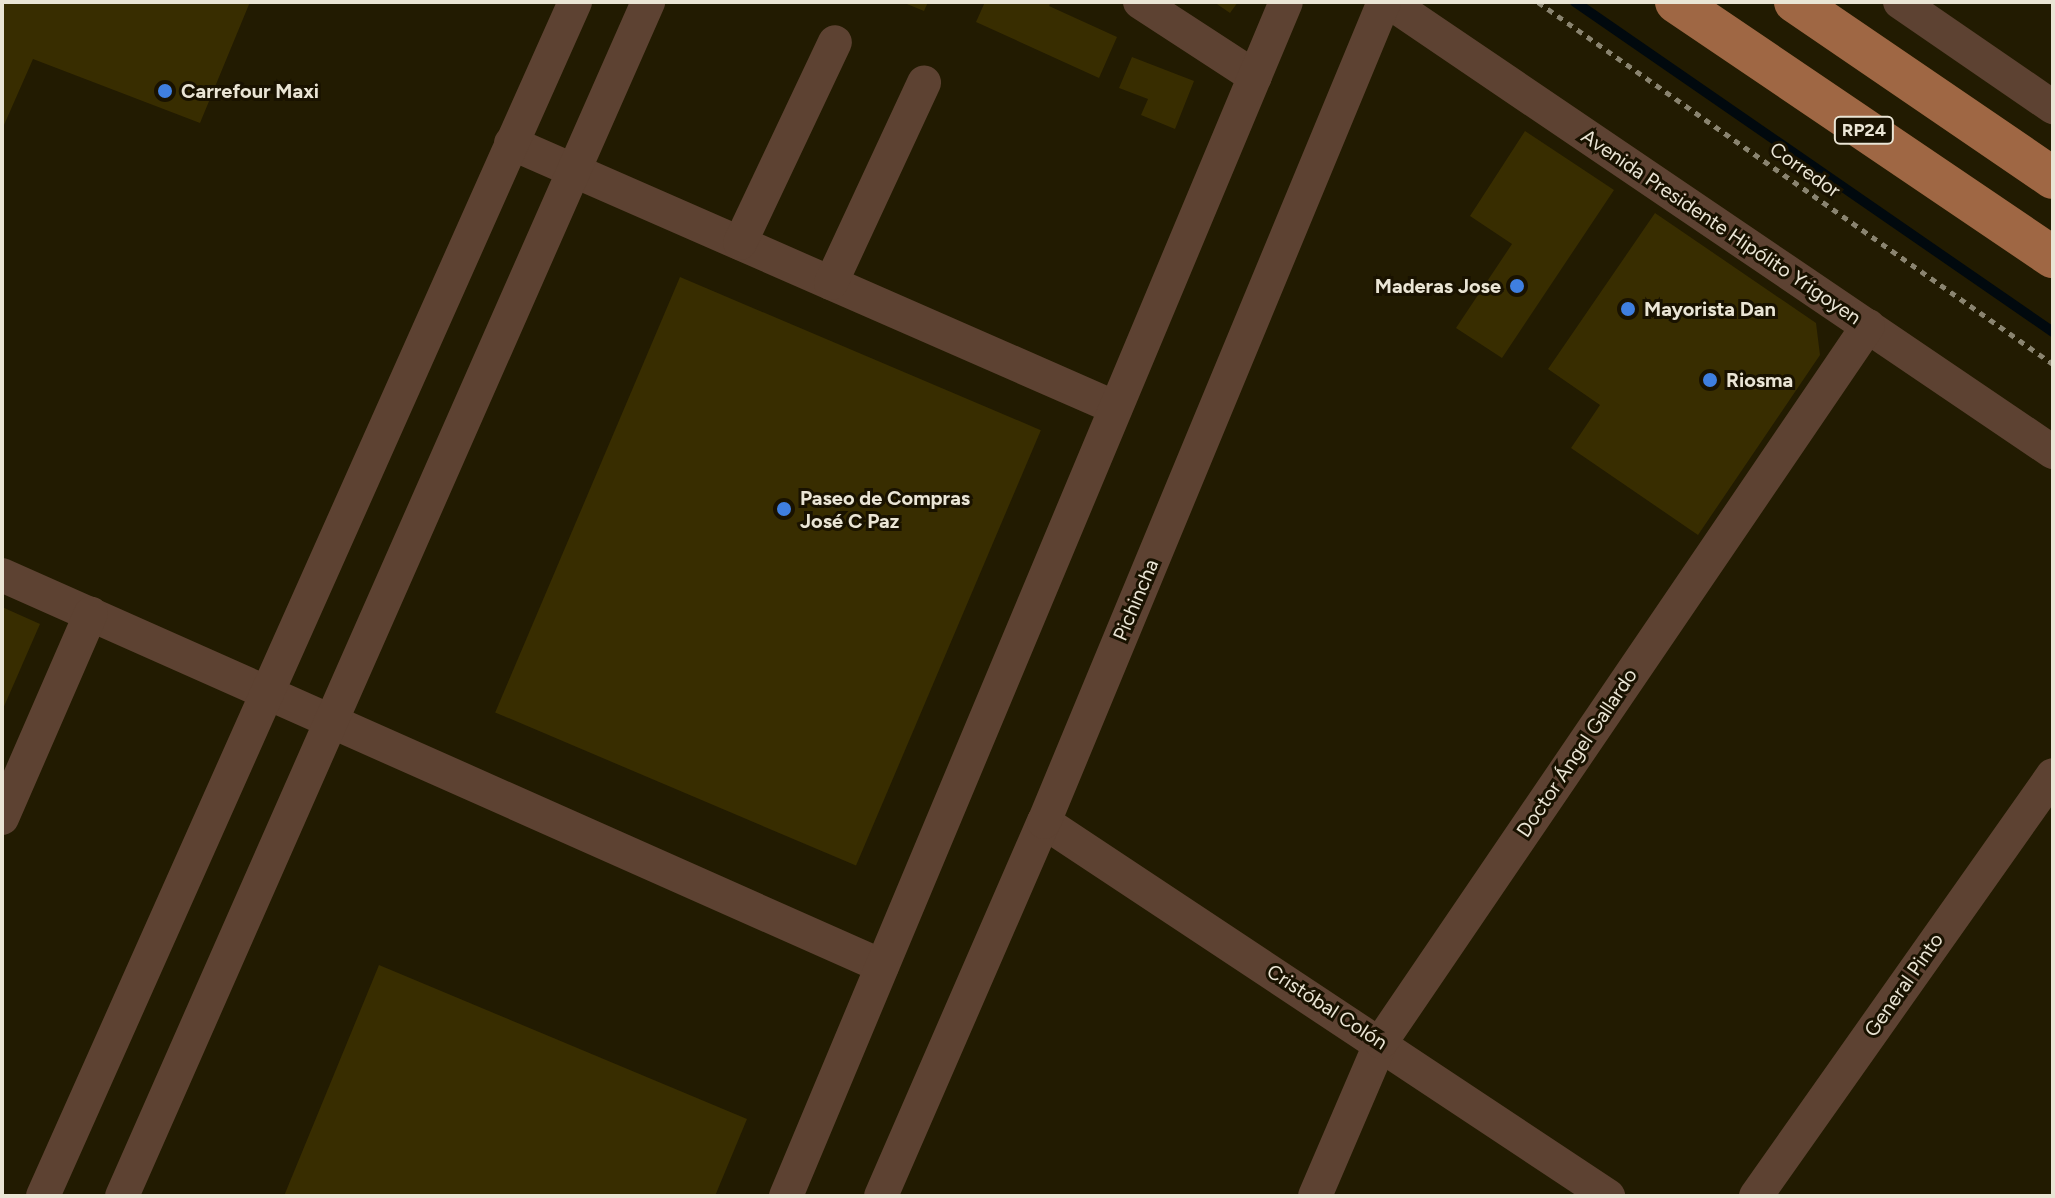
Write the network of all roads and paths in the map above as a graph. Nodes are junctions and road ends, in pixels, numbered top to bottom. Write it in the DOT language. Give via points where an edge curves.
graph roads {
  1 [pos="575,2"];
  2 [pos="648,2"];
  3 [pos="1140,2"];
  4 [pos="1286,2"];
  5 [pos="1386,2"];
  6 [pos="1538,2"];
  7 [pos="1676,2"];
  8 [pos="1795,2"];
  9 [pos="1900,2"];
  10 [pos="835,42"];
  11 [pos="1255,77"];
  12 [pos="924,83"];
  13 [pos="2053,107"];
  14 [pos="511,143"];
  15 [pos="573,170"];
  16 [pos="2053,178"];
  17 [pos="740,243"];
  18 [pos="2053,257"];
  19 [pos="831,283"];
  20 [pos="1868,326"];
  21 [pos="2053,364"];
  22 [pos="1116,408"];
  23 [pos="2053,452"];
  24 [pos="2,575"];
  25 [pos="91,613"];
  26 [pos="264,690"];
  27 [pos="330,719"];
  28 [pos="2053,775"];
  29 [pos="2,818"];
  30 [pos="1044,822"];
  31 [pos="882,966"];
  32 [pos="1381,1042"];
  33 [pos="43,1196"];
  34 [pos="122,1196"];
  35 [pos="786,1196"];
  36 [pos="881,1196"];
  37 [pos="1315,1196"];
  38 [pos="1608,1196"];
  39 [pos="1756,1196"];
  1 -- 14 [label="street"];
  2 -- 15 [label="street"];
  3 -- 11 [label="street"];
  4 -- 11 [label="street"];
  5 -- 20 [label="street, Avenida Presidente Hipólito Yrigoyen"];
  5 -- 30 [label="street, Pichincha"];
  6 -- 21 [label="path, Corredor"];
  7 -- 18 [label="main road, RP24"];
  8 -- 16 [label="main road"];
  9 -- 13 [label="street"];
  10 -- 17 [label="street"];
  11 -- 22 [label="street"];
  12 -- 19 [label="street"];
  14 -- 15 [label="street"];
  14 -- 26 [label="street"];
  15 -- 17 [label="street"];
  15 -- 27 [label="street"];
  17 -- 19 [label="street"];
  19 -- 22 [label="street"];
  20 -- 23 [label="street, Avenida Presidente Hipólito Yrigoyen"];
  20 -- 32 [label="street, Doctor Ángel Gallardo"];
  22 -- 31 [label="street"];
  24 -- 25 [label="street"];
  25 -- 26 [label="street"];
  25 -- 29 [label="street"];
  26 -- 27 [label="street"];
  26 -- 33 [label="street"];
  27 -- 31 [label="street"];
  27 -- 34 [label="street"];
  28 -- 39 [label="street, General Pinto"];
  30 -- 32 [label="street, Cristóbal Colón"];
  30 -- 36 [label="street, Pichincha"];
  31 -- 35 [label="street"];
  32 -- 37 [label="street, Doctor Ángel Gallardo"];
  32 -- 38 [label="street, Cristóbal Colón"];
}
